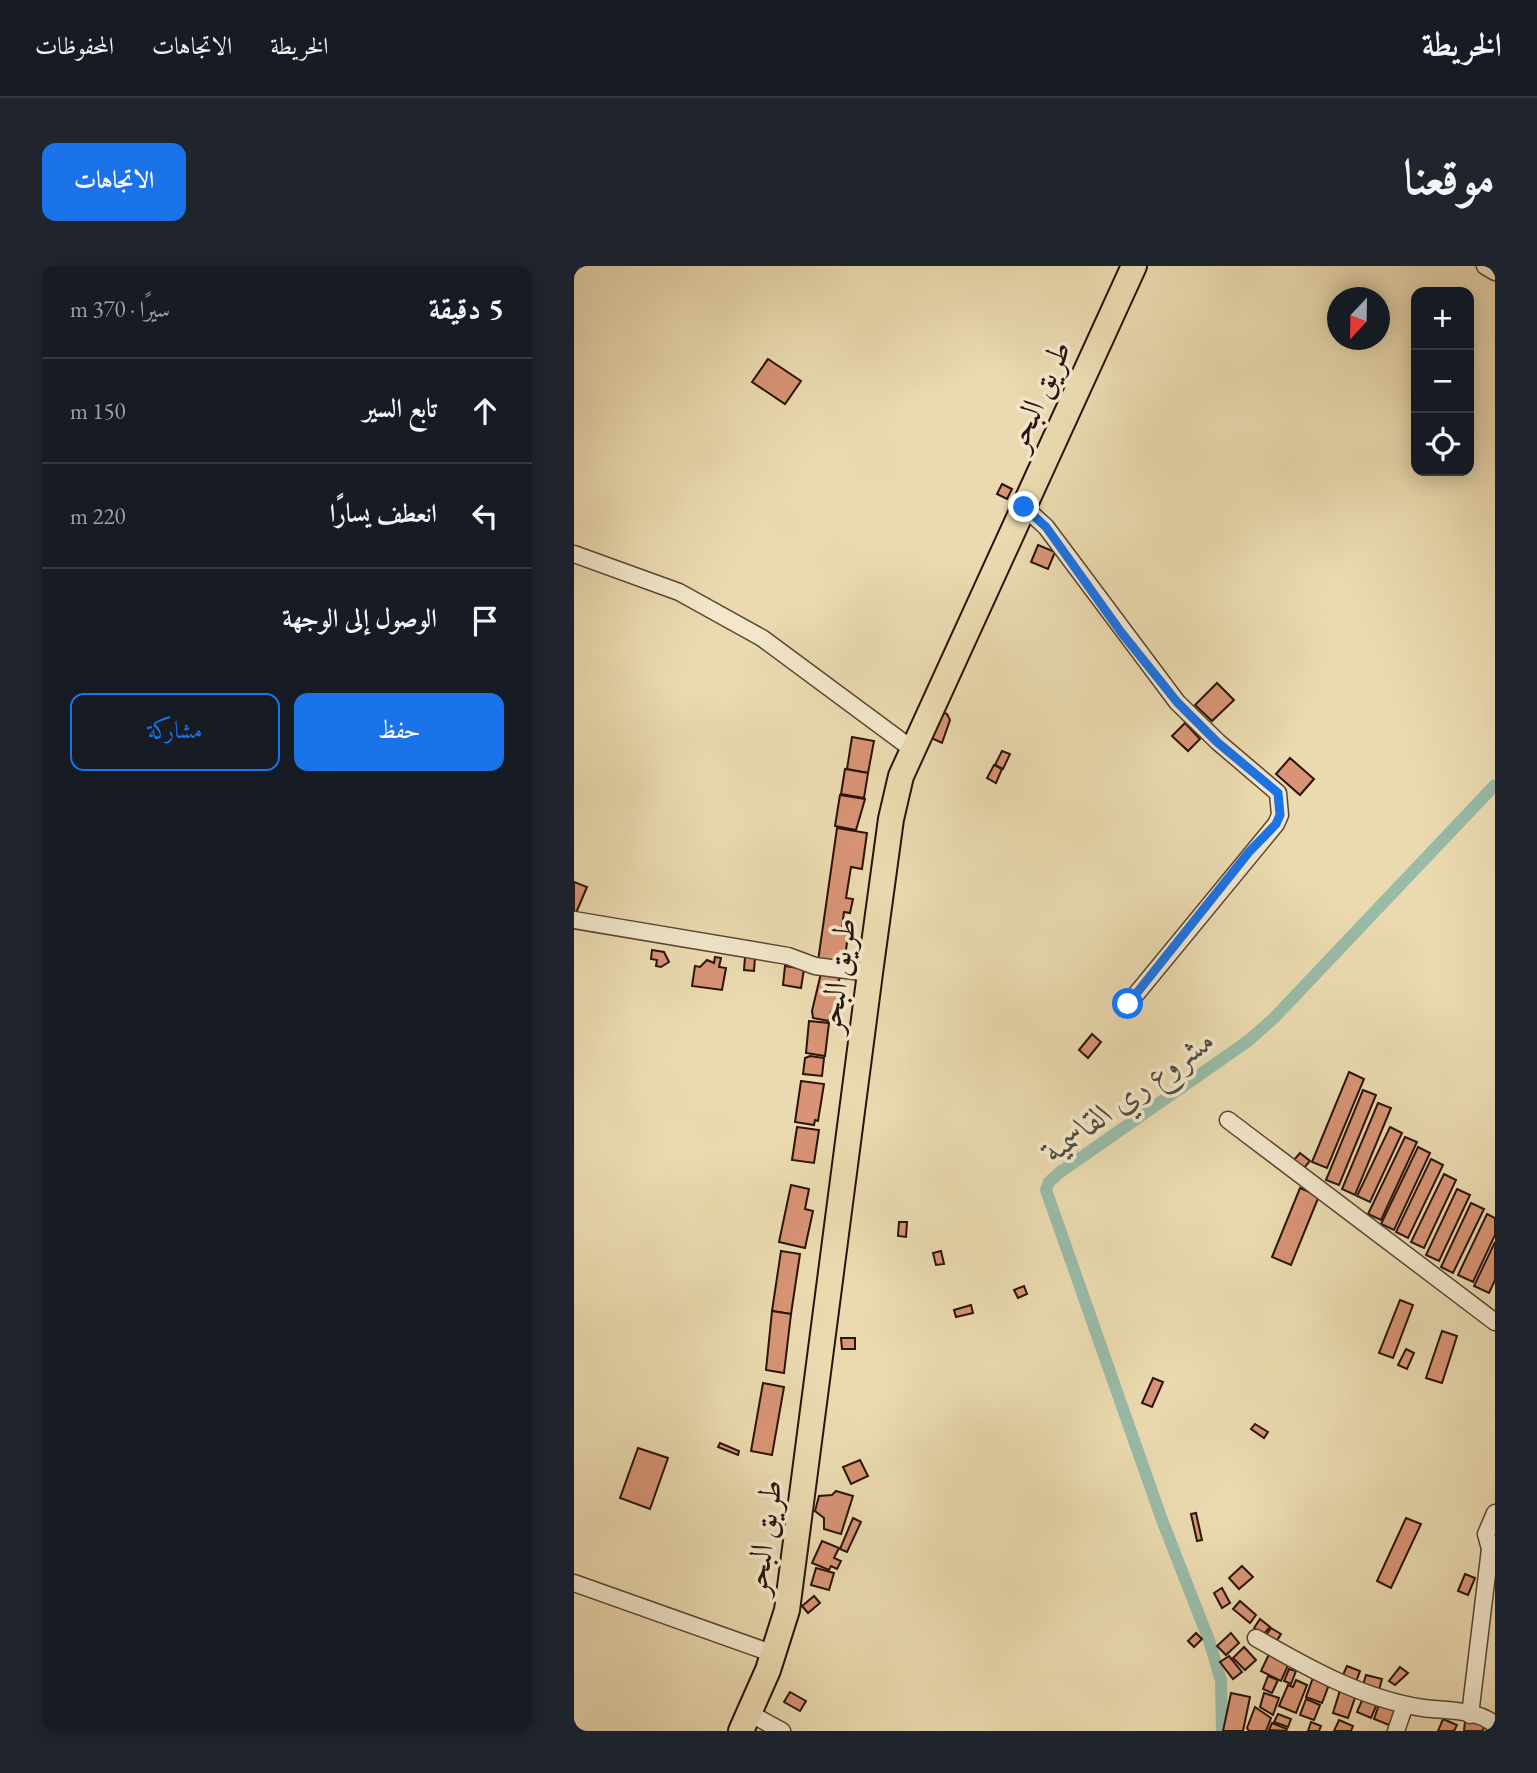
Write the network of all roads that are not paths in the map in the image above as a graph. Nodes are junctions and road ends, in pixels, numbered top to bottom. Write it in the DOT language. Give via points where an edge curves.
graph roads {
  1 [pos="1134,266"];
  2 [pos="1485,266"];
  3 [pos="1495,272"];
  4 [pos="1024,507"];
  5 [pos="574,554"];
  6 [pos="912,748"];
  7 [pos="574,920"];
  8 [pos="870,973"];
  9 [pos="1128,1004"];
  10 [pos="1228,1120"];
  11 [pos="1495,1322"];
  12 [pos="1495,1513"];
  13 [pos="1490,1537"];
  14 [pos="574,1584"];
  15 [pos="1256,1639"];
  16 [pos="774,1654"];
  17 [pos="1405,1705"];
  18 [pos="1470,1715"];
  19 [pos="746,1722"];
  20 [pos="1495,1725"];
  21 [pos="782,1731"];
  22 [pos="1396,1731"];
  1 -- 4 [label="highway, طريق البحر"];
  2 -- 3 [label="street"];
  4 -- 6 [label="highway, طريق البحر"];
  4 -- 9 [label="street" via="1046,527 1177,702 1278,793 1276,824"];
  5 -- 6 [label="street" via="679,592 762,638"];
  6 -- 8 [label="highway, طريق البحر" via="891,819"];
  7 -- 8 [label="street"];
  8 -- 16 [label="highway, طريق البحر" via="790,1583"];
  10 -- 11 [label="street"];
  12 -- 13 [label="street"];
  13 -- 18 [label="street"];
  14 -- 16 [label="street"];
  15 -- 17 [label="street" via="1339,1683"];
  16 -- 19 [label="highway, طريق البحر"];
  17 -- 18 [label="street"];
  17 -- 22 [label="street"];
  18 -- 20 [label="street" via="1486,1717"];
  19 -- 21 [label="street"];
}
